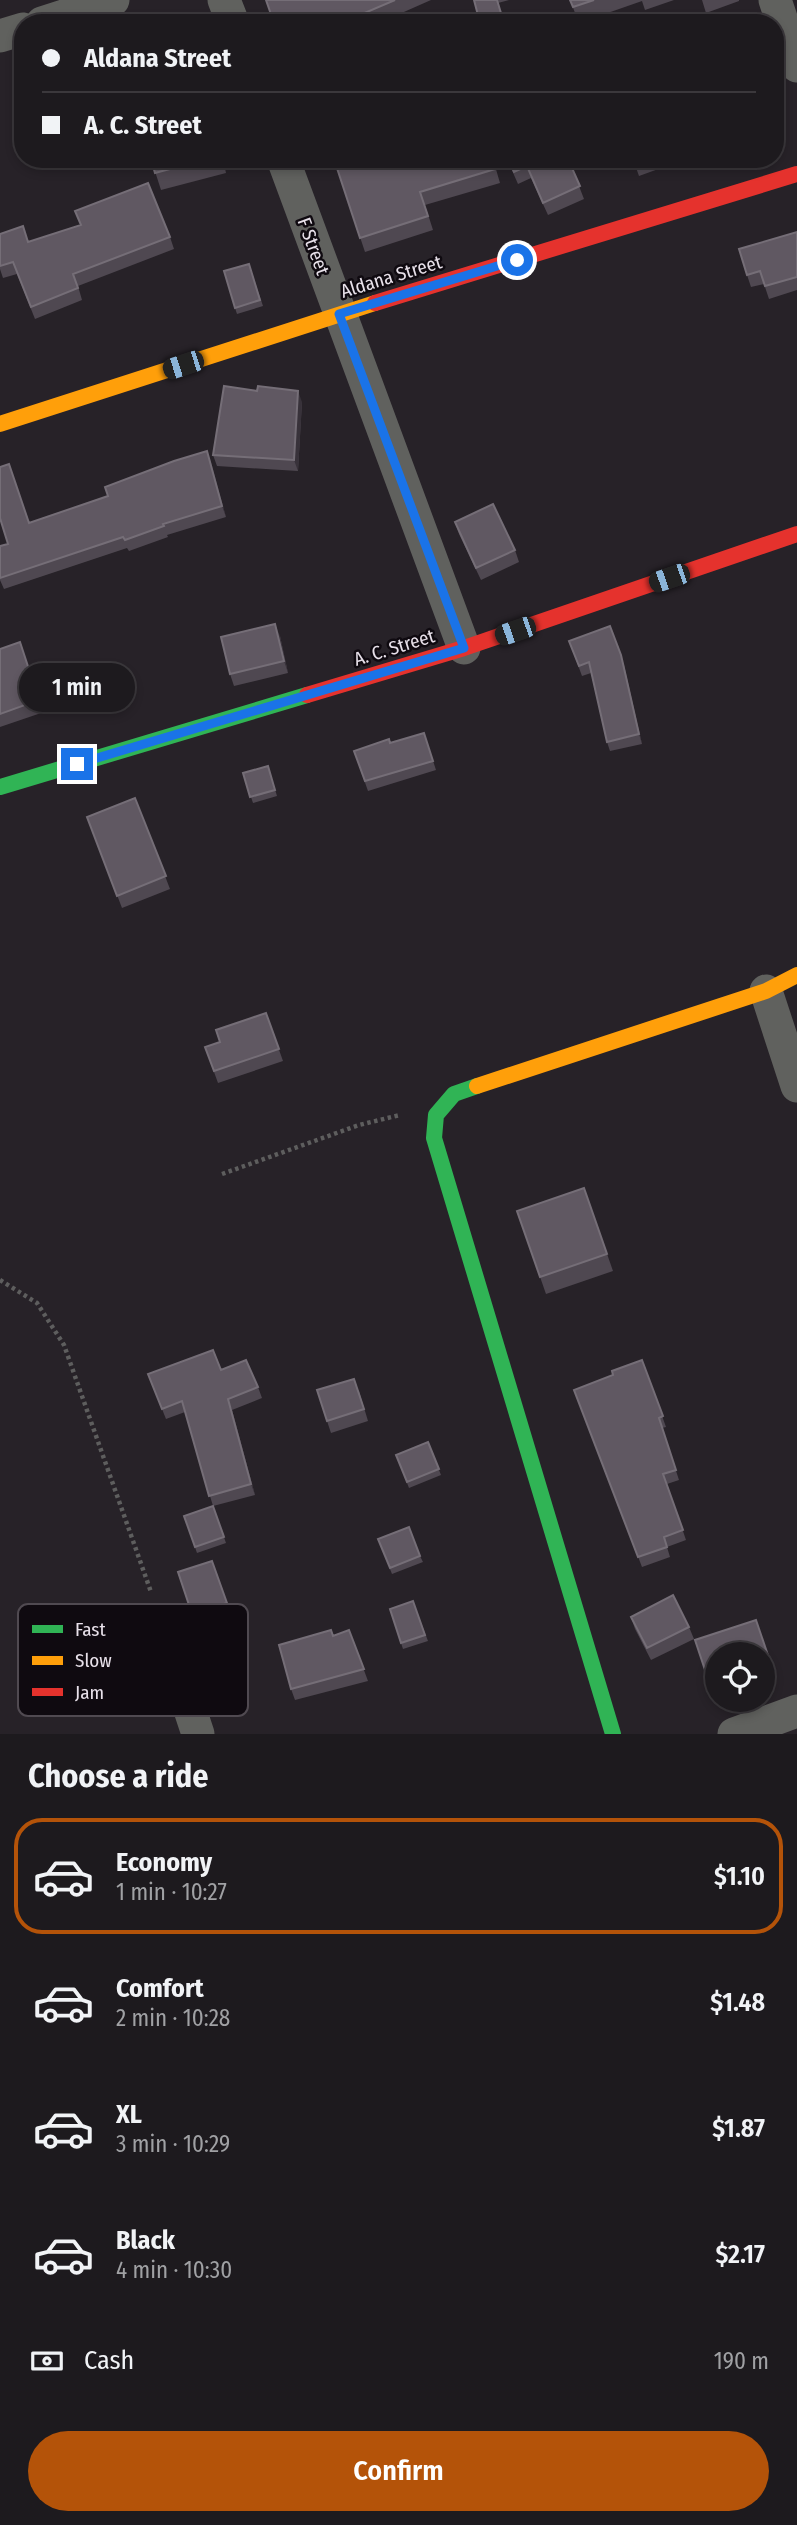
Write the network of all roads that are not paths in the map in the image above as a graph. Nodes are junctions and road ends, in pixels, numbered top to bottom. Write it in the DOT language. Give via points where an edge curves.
graph roads {
  1 [pos="113,0"];
  2 [pos="70,14"];
  3 [pos="784,27"];
  4 [pos="797,66"];
  5 [pos="286,168"];
  6 [pos="797,174"];
  7 [pos="339,314"];
  8 [pos="0,424"];
  9 [pos="797,534"];
  10 [pos="464,648"];
  11 [pos="0,787"];
  12 [pos="797,975"];
  13 [pos="766,991"];
  14 [pos="797,1086"];
  15 [pos="797,1711"];
  16 [pos="192,1716"];
  17 [pos="198,1734"];
  18 [pos="613,1734"];
  19 [pos="734,1734"];
  1 -- 2 [label="street"];
  3 -- 4 [label="street"];
  5 -- 7 [label="street, F Street"];
  6 -- 7 [label="street, Aldana Street"];
  7 -- 8 [label="street, Aldana Street"];
  7 -- 10 [label="street, F Street"];
  9 -- 10 [label="street, A. C. Street"];
  10 -- 11 [label="street, A. C. Street"];
  12 -- 13 [label="street"];
  13 -- 14 [label="street"];
  13 -- 18 [label="street" via="454,1094 436,1115 434,1138"];
  15 -- 19 [label="street"];
  16 -- 17 [label="street"];
}
